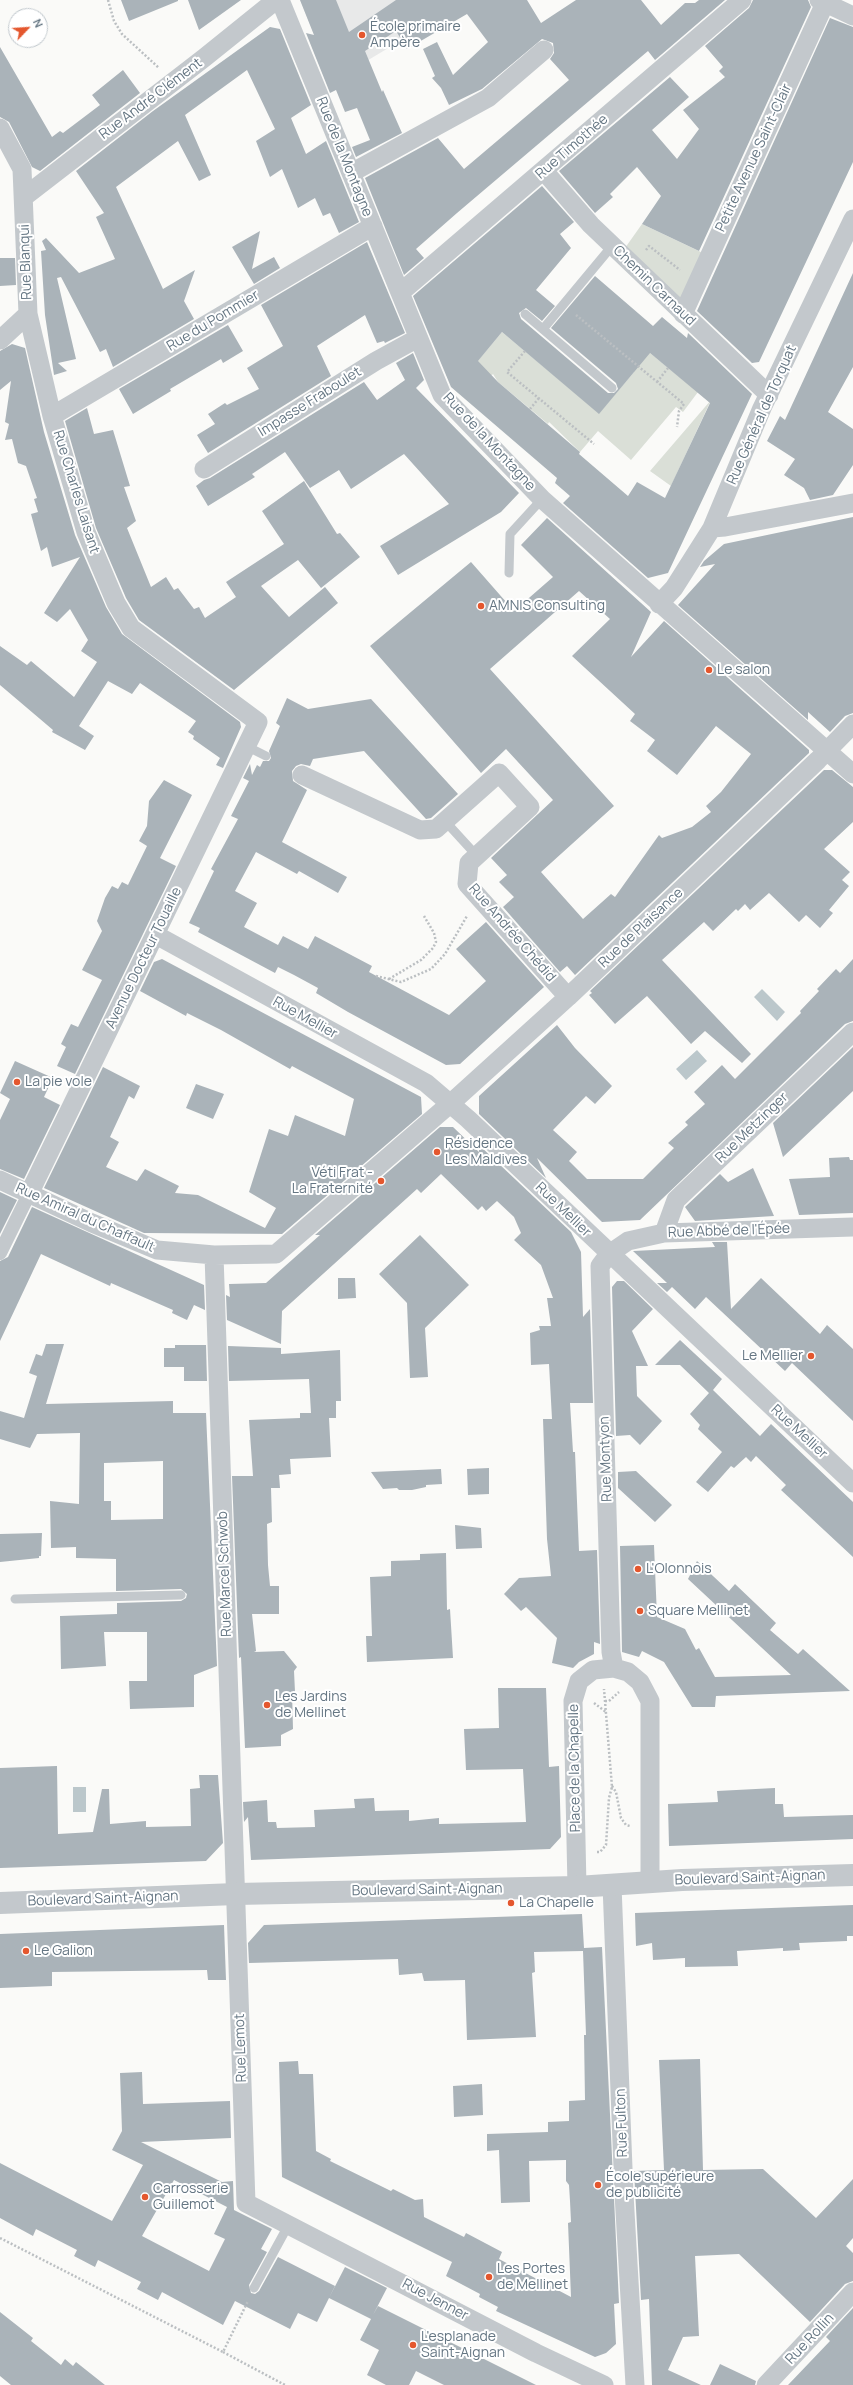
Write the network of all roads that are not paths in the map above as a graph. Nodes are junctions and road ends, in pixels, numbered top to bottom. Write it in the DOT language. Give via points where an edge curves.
graph roads {
  1 [pos="276,0"];
  2 [pos="280,0"];
  3 [pos="742,0"];
  4 [pos="822,1"];
  5 [pos="853,16"];
  6 [pos="544,50"];
  7 [pos="0,128"];
  8 [pos="544,170"];
  9 [pos="351,173"];
  10 [pos="24,197"];
  11 [pos="853,219"];
  12 [pos="373,226"];
  13 [pos="612,246"];
  14 [pos="401,292"];
  15 [pos="28,314"];
  16 [pos="525,314"];
  17 [pos="683,314"];
  18 [pos="543,329"];
  19 [pos="418,338"];
  20 [pos="0,340"];
  21 [pos="612,388"];
  22 [pos="770,395"];
  23 [pos="52,416"];
  24 [pos="204,469"];
  25 [pos="542,499"];
  26 [pos="853,503"];
  27 [pos="712,528"];
  28 [pos="509,573"];
  29 [pos="659,604"];
  30 [pos="258,722"];
  31 [pos="853,724"];
  32 [pos="246,746"];
  33 [pos="828,751"];
  34 [pos="266,756"];
  35 [pos="853,774"];
  36 [pos="302,775"];
  37 [pos="446,821"];
  38 [pos="476,856"];
  39 [pos="156,935"];
  40 [pos="568,997"];
  41 [pos="853,1032"];
  42 [pos="451,1103"];
  43 [pos="0,1180"];
  44 [pos="29,1194"];
  45 [pos="853,1227"];
  46 [pos="664,1233"];
  47 [pos="0,1253"];
  48 [pos="609,1254"];
  49 [pos="214,1255"];
  50 [pos="853,1483"];
  51 [pos="181,1595"];
  52 [pos="14,1599"];
  53 [pos="609,1668"];
  54 [pos="853,1875"];
  55 [pos="650,1882"];
  56 [pos="612,1885"];
  57 [pos="577,1887"];
  58 [pos="236,1894"];
  59 [pos="0,1903"];
  60 [pos="246,2203"];
  61 [pos="289,2224"];
  62 [pos="254,2288"];
  63 [pos="853,2292"];
  64 [pos="604,2385"];
  65 [pos="635,2385"];
  66 [pos="766,2385"];
  1 -- 10 [label="street, Rue André Clément"];
  2 -- 9 [label="street, Rue de la Montagne"];
  3 -- 8 [label="street, Rue Timothée"];
  4 -- 5 [label="street"];
  4 -- 17 [label="street, Petite Avenue Saint-Clair"];
  6 -- 9 [label="street" via="488,98"];
  7 -- 10 [label="street, Rue Blanqui" via="22,169"];
  8 -- 13 [label="street, Chemin Carnaud"];
  8 -- 14 [label="street, Rue Timothée"];
  9 -- 12 [label="street, Rue de la Montagne"];
  10 -- 15 [label="street, Rue Blanqui"];
  11 -- 22 [label="street, Rue Général de Torquat"];
  12 -- 14 [label="street, Rue de la Montagne"];
  12 -- 23 [label="street, Rue du Pommier"];
  13 -- 17 [label="street, Chemin Carnaud"];
  13 -- 18 [label="lane"];
  14 -- 19 [label="street, Rue de la Montagne"];
  15 -- 20 [label="street, Rue Blanqui"];
  15 -- 23 [label="street, Rue Charles Laisant"];
  16 -- 18 [label="lane"];
  17 -- 22 [label="street, Chemin Carnaud"];
  18 -- 21 [label="lane"];
  19 -- 24 [label="street, Impasse Fraboulet" via="376,361"];
  19 -- 25 [label="street, Rue de la Montagne" via="442,395"];
  22 -- 27 [label="street, Rue Général de Torquat" via="762,408"];
  23 -- 30 [label="street, Rue Charles Laisant" via="86,532 116,603 131,628"];
  25 -- 28 [label="lane" via="510,534"];
  25 -- 29 [label="street, Rue de la Montagne"];
  26 -- 27 [label="street"];
  27 -- 29 [label="street, Rue Général de Torquat" via="674,588"];
  29 -- 33 [label="street, Rue de la Montagne"];
  30 -- 32 [label="street, Avenue Docteur Touaille"];
  31 -- 33 [label="street, Rue de Plaisance"];
  32 -- 34 [label="lane"];
  32 -- 39 [label="street, Avenue Docteur Touaille"];
  33 -- 35 [label="street, Rue de la Montagne"];
  33 -- 40 [label="street, Rue de Plaisance"];
  36 -- 37 [label="street, Rue Andrée Chédid" via="420,830 436,829"];
  37 -- 38 [label="lane"];
  37 -- 38 [label="street, Rue Andrée Chédid" via="499,773 530,807"];
  38 -- 40 [label="street, Rue Andrée Chédid" via="469,863 467,884"];
  39 -- 42 [label="street, Rue Mellier" via="426,1083"];
  39 -- 44 [label="street, Avenue Docteur Touaille"];
  40 -- 42 [label="street, Rue de Plaisance"];
  41 -- 46 [label="street, Rue Metzinger" via="676,1200"];
  42 -- 48 [label="street, Rue Mellier"];
  42 -- 49 [label="street, Rue Amiral du Chaffault" via="276,1254"];
  43 -- 44 [label="street, Rue Amiral du Chaffault"];
  44 -- 47 [label="street"];
  44 -- 49 [label="street, Rue Amiral du Chaffault" via="157,1250"];
  45 -- 46 [label="street, Rue Abbé de l'Épée"];
  46 -- 48 [label="street, Rue Abbé de l'Épée" via="628,1241"];
  48 -- 50 [label="street, Rue Mellier"];
  48 -- 53 [label="street, Rue Montyon" via="600,1266 611,1644"];
  49 -- 58 [label="street, Rue Marcel Schwob" via="219,1594"];
  51 -- 52 [label="lane"];
  53 -- 55 [label="street" via="628,1672 640,1682 650,1701"];
  53 -- 57 [label="street, Place de la Chapelle" via="593,1670 579,1681 573,1701"];
  54 -- 55 [label="street, Boulevard Saint-Aignan"];
  55 -- 56 [label="street, Boulevard Saint-Aignan"];
  56 -- 57 [label="street, Boulevard Saint-Aignan"];
  56 -- 65 [label="street, Rue Fulton" via="624,2194"];
  57 -- 58 [label="street, Boulevard Saint-Aignan"];
  58 -- 59 [label="street, Boulevard Saint-Aignan"];
  58 -- 60 [label="street, Rue Lemot"];
  60 -- 61 [label="street, Rue Jenner"];
  61 -- 62 [label="lane"];
  61 -- 64 [label="street, Rue Jenner" via="536,2353"];
  63 -- 66 [label="street, Rue Rollin"];
}
